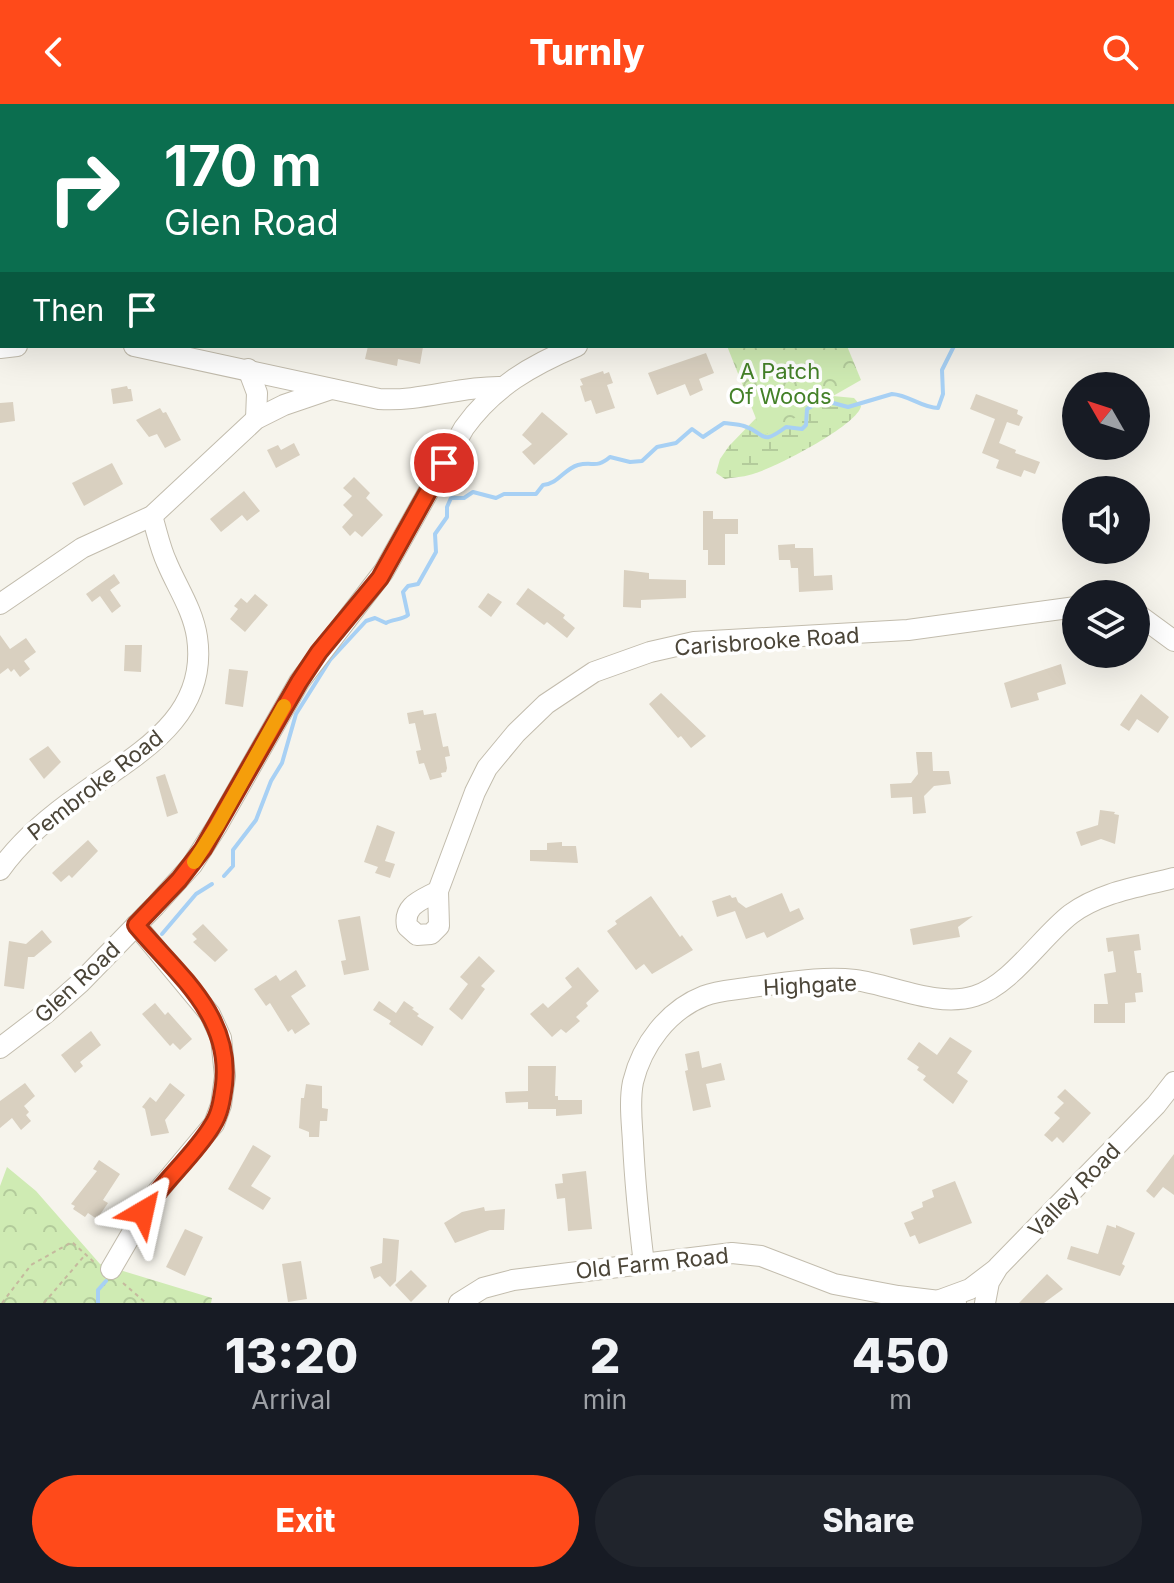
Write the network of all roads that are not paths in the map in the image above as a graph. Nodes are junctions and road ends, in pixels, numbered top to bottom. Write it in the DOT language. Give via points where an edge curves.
graph roads {
  1 [pos="144,348"];
  2 [pos="572,348"];
  3 [pos="248,369"];
  4 [pos="501,387"];
  5 [pos="331,389"];
  6 [pos="256,419"];
  7 [pos="152,516"];
  8 [pos="0,604"];
  9 [pos="1062,609"];
  10 [pos="1150,623"];
  11 [pos="1174,641"];
  12 [pos="0,870"];
  13 [pos="1174,878"];
  14 [pos="438,891"];
  15 [pos="136,925"];
  16 [pos="0,1048"];
  17 [pos="1174,1082"];
  18 [pos="644,1264"];
  19 [pos="998,1267"];
  20 [pos="109,1272"];
  21 [pos="948,1302"];
  22 [pos="459,1303"];
  23 [pos="985,1303"];
  1 -- 3 [label="street"];
  2 -- 4 [label="street, Glen Road"];
  3 -- 5 [label="street"];
  3 -- 6 [label="street" via="257,393"];
  4 -- 5 [label="street" via="406,400"];
  4 -- 15 [label="street, Glen Road" via="464,428 380,578 299,682 203,849"];
  5 -- 6 [label="street"];
  6 -- 7 [label="street"];
  7 -- 8 [label="street" via="82,548"];
  7 -- 12 [label="street, Pembroke Road" via="196,633 198,655 189,696 152,745 65,806"];
  9 -- 14 [label="street, Carisbrooke Road" via="899,631 694,642 602,668 546,704 492,762 475,792"];
  10 -- 11 [label="street"];
  13 -- 18 [label="street, Highgate" via="1086,904 1022,963 975,996 941,998 827,979 712,993 680,1010 647,1047 632,1091"];
  15 -- 16 [label="street, Glen Road" via="55,1006"];
  15 -- 20 [label="street" via="210,1014 221,1038 225,1076 214,1124 153,1197"];
  17 -- 19 [label="street, Valley Road"];
  18 -- 21 [label="street, Old Farm Road" via="751,1254 834,1284"];
  18 -- 22 [label="street, Old Farm Road" via="513,1280 483,1288"];
  19 -- 21 [label="street, Old Farm Road"];
  19 -- 23 [label="street, Valley Road"];
}
